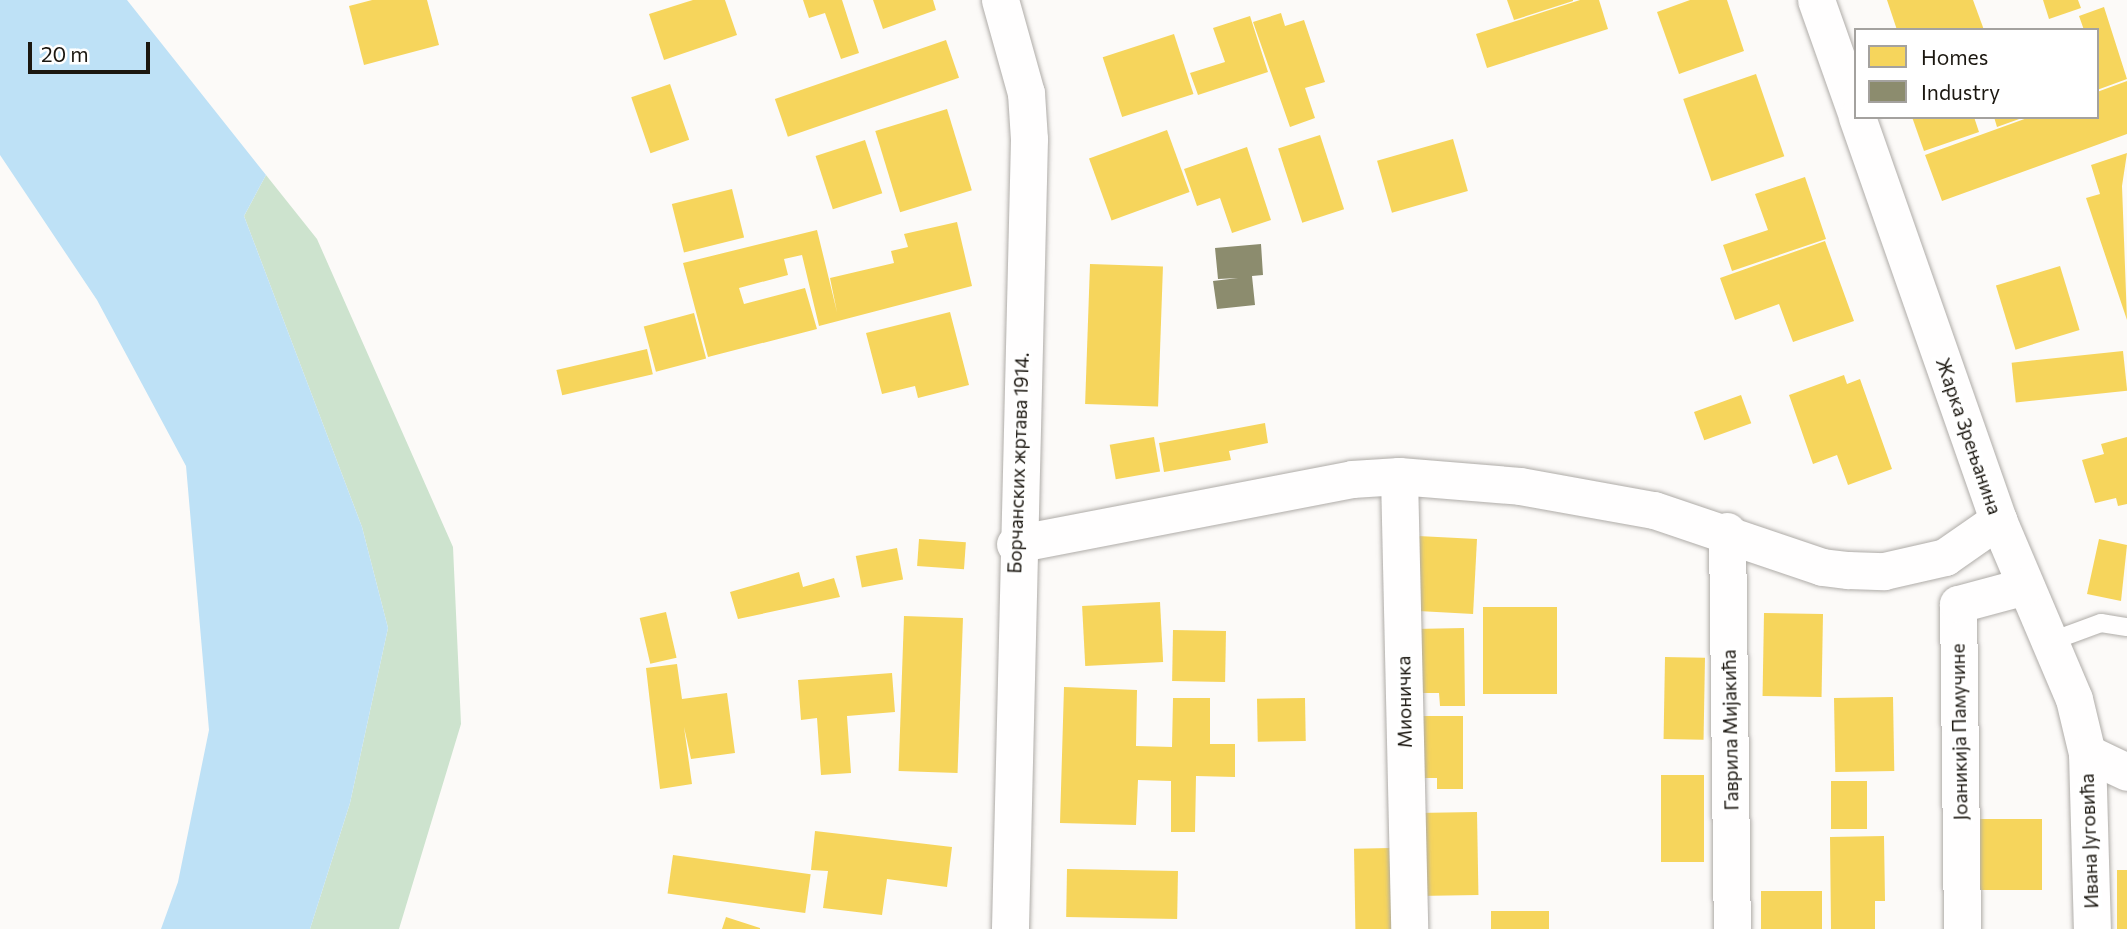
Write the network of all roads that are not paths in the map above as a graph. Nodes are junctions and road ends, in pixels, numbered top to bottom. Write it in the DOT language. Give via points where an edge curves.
graph roads {
  1 [pos="1000,0"];
  2 [pos="1816,0"];
  3 [pos="1854,109"];
  4 [pos="1857,119"];
  5 [pos="1399,476"];
  6 [pos="1998,520"];
  7 [pos="1727,531"];
  8 [pos="1015,544"];
  9 [pos="1945,557"];
  10 [pos="2025,586"];
  11 [pos="1958,604"];
  12 [pos="2127,627"];
  13 [pos="2052,641"];
  14 [pos="2087,753"];
  15 [pos="2127,772"];
  16 [pos="1010,929"];
  17 [pos="1409,929"];
  18 [pos="1732,929"];
  19 [pos="1962,929"];
  20 [pos="2092,929"];
  1 -- 8 [label="street, Борчанских жртава 1914." via="1026,93 1029,139"];
  2 -- 3 [label="street, Жарка Зрењанина"];
  4 -- 6 [label="street, Жарка Зрењанина"];
  5 -- 7 [label="street" via="1520,486 1654,510"];
  5 -- 8 [label="street" via="1352,479"];
  5 -- 17 [label="street, Мионичка"];
  6 -- 9 [label="street"];
  6 -- 10 [label="street, Жарка Зрењанина"];
  7 -- 9 [label="street" via="1822,567 1884,571"];
  7 -- 18 [label="street, Гаврила Мијакића"];
  8 -- 16 [label="street, Борчанских жртава 1914."];
  9 -- 11 [label="street, Јоаникија Памучине"];
  10 -- 11 [label="street"];
  10 -- 13 [label="street, Жарка Зрењанина"];
  11 -- 19 [label="street, Јоаникија Памучине"];
  12 -- 13 [label="lane" via="2101,623"];
  13 -- 14 [label="street, Жарка Зрењанина"];
  14 -- 15 [label="street"];
  14 -- 20 [label="street, Ивана Југовића"];
}
